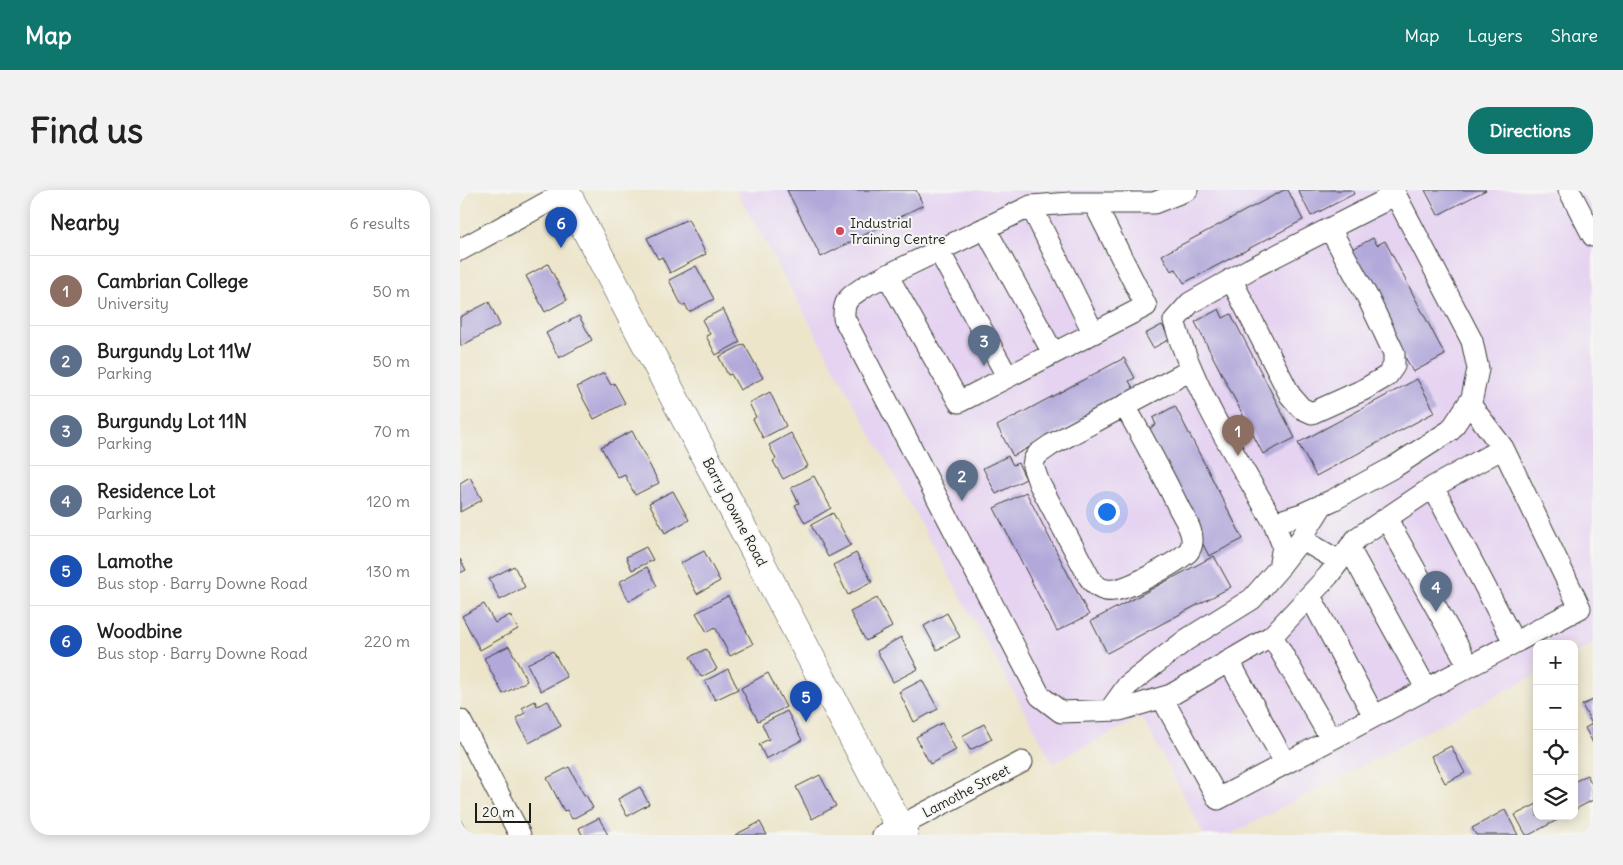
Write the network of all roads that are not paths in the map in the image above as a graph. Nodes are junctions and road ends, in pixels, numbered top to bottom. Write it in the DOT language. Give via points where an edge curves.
graph roads {
  1 [pos="1187,190"];
  2 [pos="1389,190"];
  3 [pos="1393,190"];
  4 [pos="1569,190"];
  5 [pos="565,191"];
  6 [pos="1094,203"];
  7 [pos="1031,206"];
  8 [pos="985,228"];
  9 [pos="1330,229"];
  10 [pos="1593,236"];
  11 [pos="460,250"];
  12 [pos="939,251"];
  13 [pos="887,276"];
  14 [pos="1231,279"];
  15 [pos="1093,332"];
  16 [pos="1053,353"];
  17 [pos="1191,370"];
  18 [pos="1007,376"];
  19 [pos="1469,403"];
  20 [pos="1125,406"];
  21 [pos="1503,448"];
  22 [pos="1433,487"];
  23 [pos="1323,504"];
  24 [pos="1386,518"];
  25 [pos="1274,523"];
  26 [pos="1301,539"];
  27 [pos="1344,555"];
  28 [pos="1279,568"];
  29 [pos="1310,596"];
  30 [pos="1272,636"];
  31 [pos="1514,642"];
  32 [pos="1229,661"];
  33 [pos="1469,666"];
  34 [pos="1426,688"];
  35 [pos="1162,698"];
  36 [pos="1110,710"];
  37 [pos="1374,716"];
  38 [pos="460,720"];
  39 [pos="1331,739"];
  40 [pos="1022,762"];
  41 [pos="1285,763"];
  42 [pos="896,832"];
  43 [pos="520,835"];
  1 -- 6 [label="street" via="1154,203"];
  2 -- 9 [label="street" via="1387,198 1380,203"];
  3 -- 19 [label="street" via="1472,341 1478,369"];
  4 -- 10 [label="street"];
  5 -- 11 [label="street"];
  5 -- 42 [label="main road, Barry Downe Road"];
  6 -- 7 [label="street"];
  6 -- 15 [label="street" via="1146,306"];
  7 -- 8 [label="street"];
  7 -- 15 [label="street"];
  8 -- 12 [label="street"];
  8 -- 16 [label="street"];
  9 -- 14 [label="street"];
  9 -- 14 [label="street" via="1394,353 1394,366 1387,376 1363,390 1312,413 1301,408 1290,395"];
  12 -- 13 [label="street"];
  12 -- 18 [label="street"];
  13 -- 18 [label="street" via="959,402"];
  13 -- 36 [label="street" via="847,299 844,318 1040,696 1061,712"];
  14 -- 17 [label="street" via="1190,303 1174,321"];
  15 -- 16 [label="street"];
  16 -- 18 [label="street"];
  17 -- 20 [label="street"];
  17 -- 25 [label="street"];
  19 -- 21 [label="street"];
  19 -- 23 [label="street" via="1450,430 1394,467"];
  20 -- 20 [label="street" via="1051,445 1038,454 1033,466 1094,585 1113,590 1144,578 1178,559 1190,550 1192,541 1190,529 1168,484"];
  21 -- 22 [label="street"];
  21 -- 31 [label="street" via="1580,608"];
  22 -- 24 [label="street"];
  22 -- 31 [label="street"];
  23 -- 25 [label="street"];
  23 -- 26 [label="street"];
  24 -- 27 [label="street" via="1357,538"];
  24 -- 33 [label="street"];
  25 -- 28 [label="street" via="1283,546"];
  26 -- 27 [label="street"];
  26 -- 28 [label="street"];
  27 -- 29 [label="street"];
  27 -- 34 [label="street"];
  28 -- 36 [label="street" via="1252,599 1186,640 1128,686"];
  29 -- 30 [label="street"];
  29 -- 37 [label="street"];
  30 -- 32 [label="street"];
  30 -- 39 [label="street"];
  31 -- 33 [label="street"];
  32 -- 35 [label="street"];
  32 -- 41 [label="street"];
  33 -- 34 [label="street"];
  34 -- 37 [label="street"];
  35 -- 36 [label="street"];
  35 -- 41 [label="street" via="1218,799"];
  37 -- 39 [label="street"];
  38 -- 43 [label="street"];
  39 -- 41 [label="street"];
  40 -- 42 [label="street, Lamothe Street"];
}
